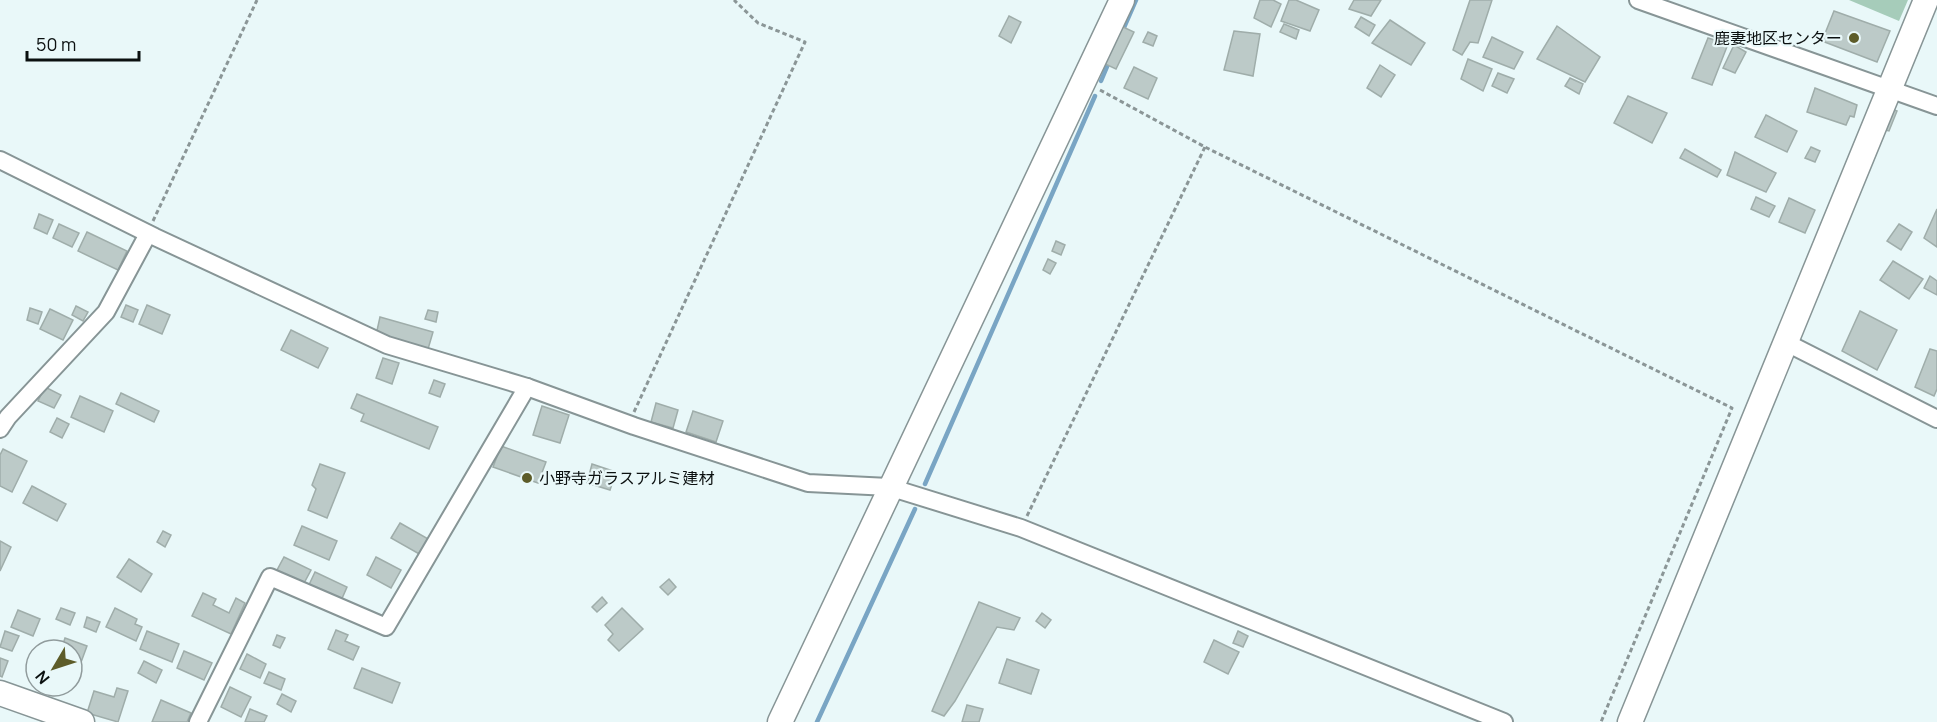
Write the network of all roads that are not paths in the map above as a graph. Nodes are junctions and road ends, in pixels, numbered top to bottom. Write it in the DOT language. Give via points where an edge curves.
graph roads {
  1 [pos="1122,0"];
  2 [pos="1638,0"];
  3 [pos="1926,0"];
  4 [pos="1888,90"];
  5 [pos="1937,106"];
  6 [pos="0,160"];
  7 [pos="147,234"];
  8 [pos="1785,342"];
  9 [pos="527,387"];
  10 [pos="1937,419"];
  11 [pos="0,429"];
  12 [pos="889,487"];
  13 [pos="0,693"];
  14 [pos="82,722"];
  15 [pos="198,722"];
  16 [pos="780,722"];
  17 [pos="1504,722"];
  18 [pos="1630,722"];
  1 -- 12 [label="street"];
  2 -- 4 [label="street"];
  3 -- 4 [label="street"];
  4 -- 5 [label="street"];
  4 -- 8 [label="street"];
  6 -- 7 [label="street"];
  7 -- 9 [label="street" via="387,345"];
  7 -- 11 [label="street" via="106,312"];
  8 -- 10 [label="street"];
  8 -- 18 [label="street"];
  9 -- 12 [label="street" via="808,483"];
  9 -- 15 [label="street" via="386,627 270,578"];
  12 -- 16 [label="street"];
  12 -- 17 [label="street" via="1021,528"];
  13 -- 14 [label="street"];
}
